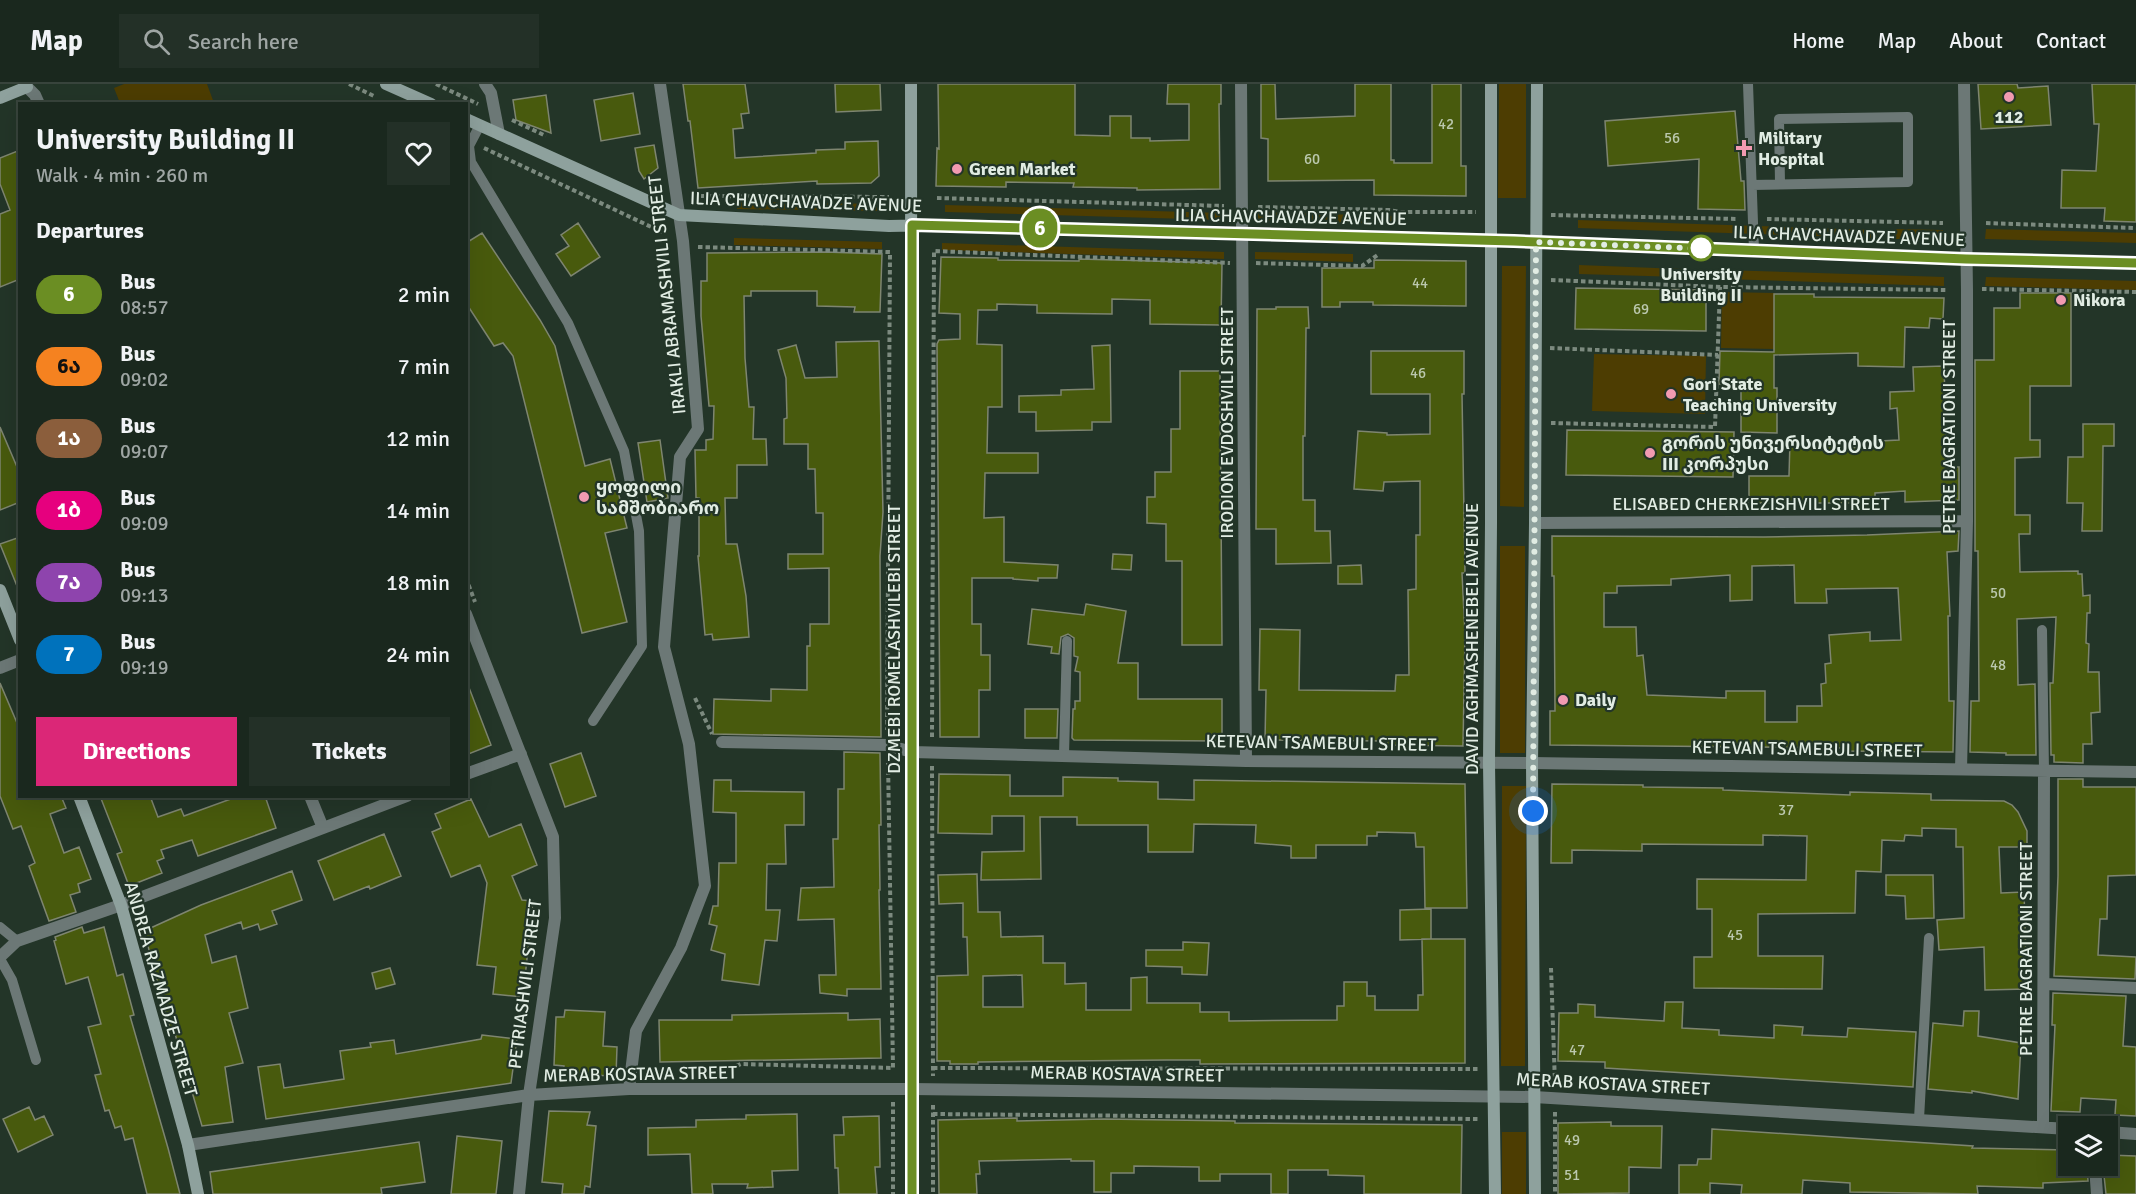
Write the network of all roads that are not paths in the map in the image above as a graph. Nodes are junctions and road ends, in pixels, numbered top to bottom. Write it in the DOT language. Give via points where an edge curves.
graph roads {
  1 [pos="386,84"];
  2 [pos="485,84"];
  3 [pos="660,84"];
  4 [pos="911,84"];
  5 [pos="1241,84"];
  6 [pos="1491,84"];
  7 [pos="1537,84"];
  8 [pos="1748,84"];
  9 [pos="1964,84"];
  10 [pos="26,86"];
  11 [pos="0,98"];
  12 [pos="38,102"];
  13 [pos="426,102"];
  14 [pos="468,120"];
  15 [pos="480,125"];
  16 [pos="499,134"];
  17 [pos="1752,184"];
  18 [pos="1780,184"];
  19 [pos="679,215"];
  20 [pos="912,225"];
  21 [pos="1244,235"];
  22 [pos="1492,241"];
  23 [pos="1536,242"];
  24 [pos="1754,250"];
  25 [pos="1966,259"];
  26 [pos="2136,263"];
  27 [pos="1967,521"];
  28 [pos="1535,523"];
  29 [pos="0,590"];
  30 [pos="468,619"];
  31 [pos="2042,630"];
  32 [pos="18,635"];
  33 [pos="1067,641"];
  34 [pos="18,661"];
  35 [pos="0,668"];
  36 [pos="593,721"];
  37 [pos="722,742"];
  38 [pos="912,752"];
  39 [pos="521,754"];
  40 [pos="1064,755"];
  41 [pos="1246,761"];
  42 [pos="1489,763"];
  43 [pos="1532,763"];
  44 [pos="1961,770"];
  45 [pos="2044,771"];
  46 [pos="2136,772"];
  47 [pos="468,773"];
  48 [pos="80,798"];
  49 [pos="311,798"];
  50 [pos="402,798"];
  51 [pos="322,828"];
  52 [pos="121,905"];
  53 [pos="0,927"];
  54 [pos="1929,938"];
  55 [pos="16,941"];
  56 [pos="0,958"];
  57 [pos="2043,984"];
  58 [pos="2136,988"];
  59 [pos="36,1060"];
  60 [pos="629,1089"];
  61 [pos="911,1089"];
  62 [pos="529,1095"];
  63 [pos="1494,1097"];
  64 [pos="1534,1097"];
  65 [pos="1919,1119"];
  66 [pos="2043,1126"];
  67 [pos="2058,1128"];
  68 [pos="2118,1133"];
  69 [pos="2136,1134"];
  70 [pos="188,1145"];
  71 [pos="2096,1176"];
  72 [pos="198,1194"];
  73 [pos="519,1194"];
  74 [pos="912,1194"];
  75 [pos="1495,1194"];
  76 [pos="1535,1194"];
  77 [pos="2097,1194"];
  1 -- 13 [label="street"];
  2 -- 16 [label="street" via="491,93"];
  3 -- 19 [label="street, IRAKLI ABRAMASHVILI STREET"];
  4 -- 20 [label="street, DZMEBI ROMELASHVILEBI STREET"];
  5 -- 21 [label="street, IRODION EVDOSHVILI STREET"];
  6 -- 22 [label="street, DAVID AGHMASHENEBELI AVENUE"];
  7 -- 23 [label="street"];
  8 -- 17 [label="lane"];
  9 -- 25 [label="street, PETRE BAGRATIONI STREET"];
  10 -- 11 [label="street"];
  10 -- 12 [label="street"];
  14 -- 15 [label="street, ILIA CHAVCHAVADZE AVENUE"];
  15 -- 16 [label="street, ILIA CHAVCHAVADZE AVENUE"];
  15 -- 36 [label="lane" via="469,146 471,162 568,323 624,451 639,531 642,646"];
  16 -- 19 [label="street, ILIA CHAVCHAVADZE AVENUE"];
  17 -- 18 [label="lane"];
  17 -- 24 [label="lane"];
  18 -- 18 [label="lane" via="1908,182 1908,117 1779,118"];
  19 -- 20 [label="street, ILIA CHAVCHAVADZE AVENUE"];
  19 -- 60 [label="street, IRAKLI ABRAMASHVILI STREET" via="698,429 680,458 664,647 688,744 705,886 681,948 636,1031"];
  20 -- 21 [label="street, ILIA CHAVCHAVADZE AVENUE"];
  20 -- 38 [label="street, DZMEBI ROMELASHVILEBI STREET"];
  21 -- 22 [label="street, ILIA CHAVCHAVADZE AVENUE"];
  21 -- 41 [label="street, IRODION EVDOSHVILI STREET"];
  22 -- 23 [label="street, ILIA CHAVCHAVADZE AVENUE"];
  22 -- 42 [label="street, DAVID AGHMASHENEBELI AVENUE"];
  23 -- 24 [label="street, ILIA CHAVCHAVADZE AVENUE"];
  23 -- 28 [label="street"];
  24 -- 25 [label="street, ILIA CHAVCHAVADZE AVENUE"];
  25 -- 26 [label="street, ILIA CHAVCHAVADZE AVENUE"];
  25 -- 27 [label="street, PETRE BAGRATIONI STREET"];
  27 -- 28 [label="street, ELISABED CHERKEZISHVILI STREET"];
  27 -- 44 [label="street, PETRE BAGRATIONI STREET"];
  28 -- 43 [label="street"];
  29 -- 32 [label="street"];
  30 -- 39 [label="street, PETRIASHVILI STREET"];
  31 -- 45 [label="lane"];
  33 -- 40 [label="lane"];
  34 -- 35 [label="street"];
  37 -- 38 [label="street, KETEVAN TSAMEBULI STREET" via="888,745"];
  38 -- 40 [label="street, KETEVAN TSAMEBULI STREET"];
  38 -- 61 [label="street, DZMEBI ROMELASHVILEBI STREET"];
  39 -- 47 [label="street"];
  39 -- 62 [label="street, PETRIASHVILI STREET" via="553,837 555,918"];
  40 -- 41 [label="street, KETEVAN TSAMEBULI STREET"];
  41 -- 42 [label="street, KETEVAN TSAMEBULI STREET"];
  42 -- 43 [label="street, KETEVAN TSAMEBULI STREET"];
  42 -- 63 [label="street, DAVID AGHMASHENEBELI AVENUE"];
  43 -- 44 [label="street, KETEVAN TSAMEBULI STREET"];
  43 -- 64 [label="street"];
  44 -- 45 [label="street, KETEVAN TSAMEBULI STREET"];
  45 -- 46 [label="street, KETEVAN TSAMEBULI STREET"];
  45 -- 57 [label="street, PETRE BAGRATIONI STREET"];
  48 -- 52 [label="street, ANDREA RAZMADZE STREET"];
  49 -- 51 [label="street"];
  50 -- 51 [label="street"];
  51 -- 52 [label="street"];
  52 -- 55 [label="street"];
  52 -- 70 [label="street, ANDREA RAZMADZE STREET"];
  53 -- 55 [label="lane"];
  54 -- 65 [label="lane"];
  55 -- 56 [label="street"];
  56 -- 59 [label="lane" via="12,981"];
  57 -- 58 [label="street"];
  57 -- 66 [label="street, PETRE BAGRATIONI STREET"];
  60 -- 61 [label="street, MERAB KOSTAVA STREET"];
  60 -- 62 [label="street, MERAB KOSTAVA STREET"];
  61 -- 63 [label="street, MERAB KOSTAVA STREET"];
  61 -- 74 [label="street, DZMEBI ROMELASHVILEBI STREET"];
  62 -- 70 [label="street, MERAB KOSTAVA STREET"];
  62 -- 73 [label="street, PETRIASHVILI STREET"];
  63 -- 64 [label="street, MERAB KOSTAVA STREET"];
  63 -- 75 [label="street, DAVID AGHMASHENEBELI AVENUE"];
  64 -- 65 [label="street, MERAB KOSTAVA STREET"];
  64 -- 76 [label="street"];
  65 -- 66 [label="street, MERAB KOSTAVA STREET"];
  66 -- 67 [label="street, MERAB KOSTAVA STREET"];
  68 -- 69 [label="street"];
  70 -- 72 [label="street, ANDREA RAZMADZE STREET"];
  71 -- 77 [label="street"];
}
